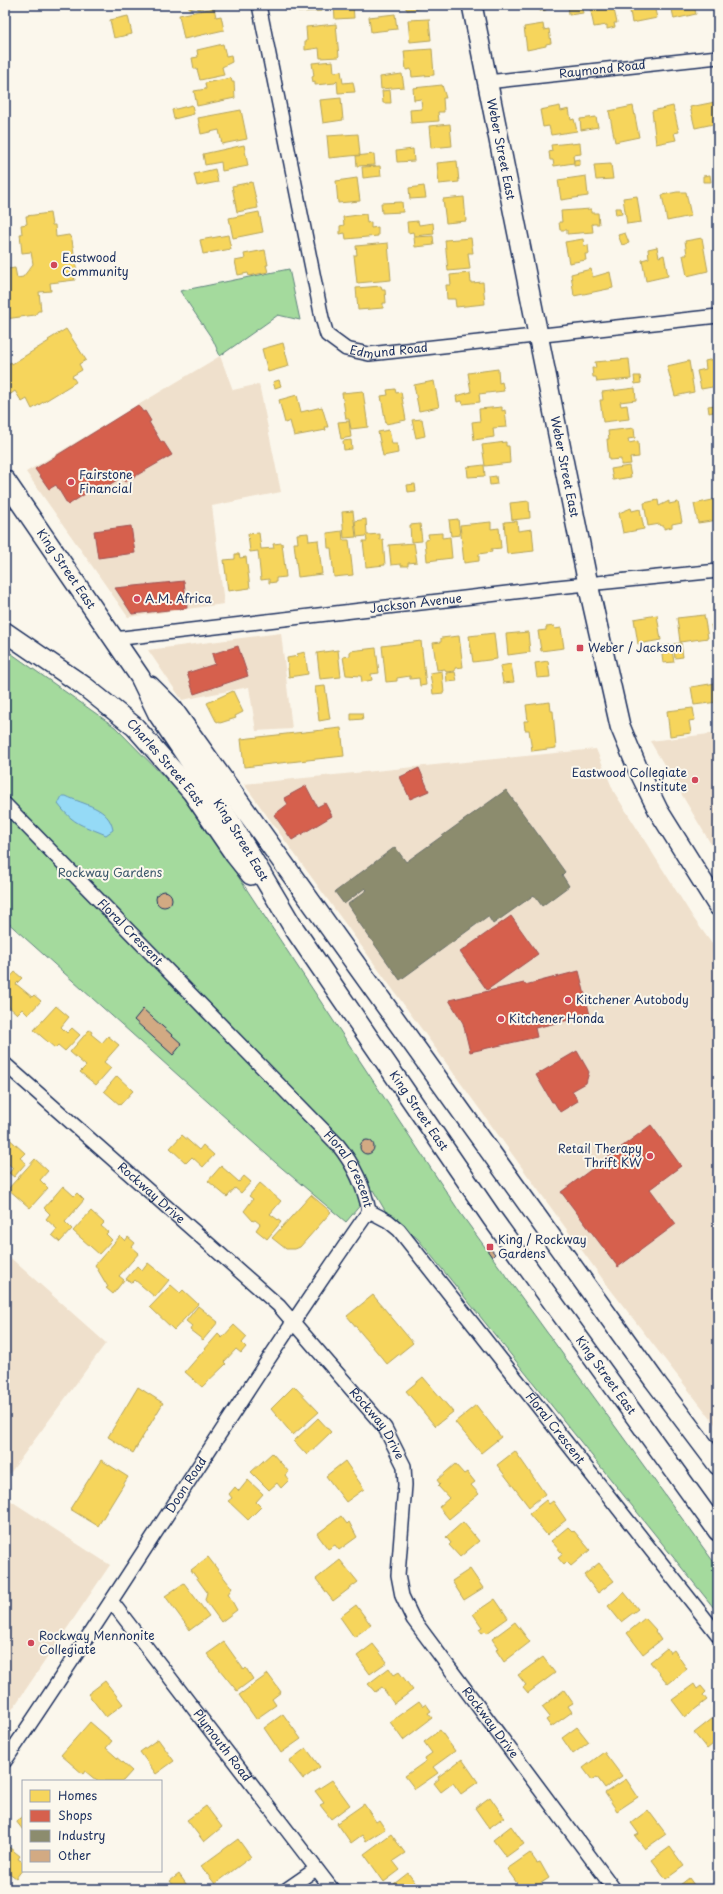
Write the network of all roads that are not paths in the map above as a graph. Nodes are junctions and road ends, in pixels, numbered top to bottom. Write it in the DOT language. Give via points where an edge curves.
graph roads {
  1 [pos="259,5"];
  2 [pos="472,5"];
  3 [pos="718,57"];
  4 [pos="487,82"];
  5 [pos="718,316"];
  6 [pos="539,336"];
  7 [pos="5,480"];
  8 [pos="718,571"];
  9 [pos="588,584"];
  10 [pos="5,632"];
  11 [pos="114,639"];
  12 [pos="140,677"];
  13 [pos="5,804"];
  14 [pos="718,906"];
  15 [pos="293,927"];
  16 [pos="5,1064"];
  17 [pos="369,1211"];
  18 [pos="294,1322"];
  19 [pos="718,1465"];
  20 [pos="718,1531"];
  21 [pos="112,1602"];
  22 [pos="718,1635"];
  23 [pos="5,1761"];
  24 [pos="316,1869"];
  25 [pos="287,1889"];
  26 [pos="332,1889"];
  27 [pos="614,1889"];
  1 -- 6 [label="street, Edmund Road" via="327,335 346,349 369,354"];
  2 -- 4 [label="main road, Weber Street East"];
  3 -- 4 [label="street, Raymond Road"];
  4 -- 6 [label="main road, Weber Street East"];
  5 -- 6 [label="street, Edmund Road"];
  6 -- 9 [label="main road, Weber Street East"];
  7 -- 11 [label="main road, King Street East"];
  8 -- 9 [label="street, Jackson Avenue"];
  9 -- 11 [label="street, Jackson Avenue"];
  9 -- 14 [label="main road, Weber Street East" via="620,726 658,810"];
  10 -- 15 [label="main road, Charles Street East" via="84,686 136,727 192,792 235,855"];
  11 -- 12 [label="main road, King Street East"];
  12 -- 15 [label="main road, King Street East" via="158,714 230,821"];
  12 -- 19 [label="main road, King Street East" via="172,708 654,1380"];
  13 -- 17 [label="street, Floral Crescent" via="338,1145 352,1164 366,1193"];
  15 -- 20 [label="main road, King Street East" via="492,1218"];
  16 -- 18 [label="street, Rockway Drive"];
  17 -- 18 [label="street, Doon Road"];
  17 -- 22 [label="street, Floral Crescent" via="399,1230"];
  18 -- 21 [label="street, Doon Road"];
  18 -- 27 [label="street, Rockway Drive" via="385,1428 404,1466 405,1485 398,1575 402,1596 413,1619"];
  21 -- 23 [label="street, Doon Road"];
  21 -- 24 [label="street, Plymouth Road"];
  24 -- 25 [label="street"];
  24 -- 26 [label="street, Plymouth Road"];
}
